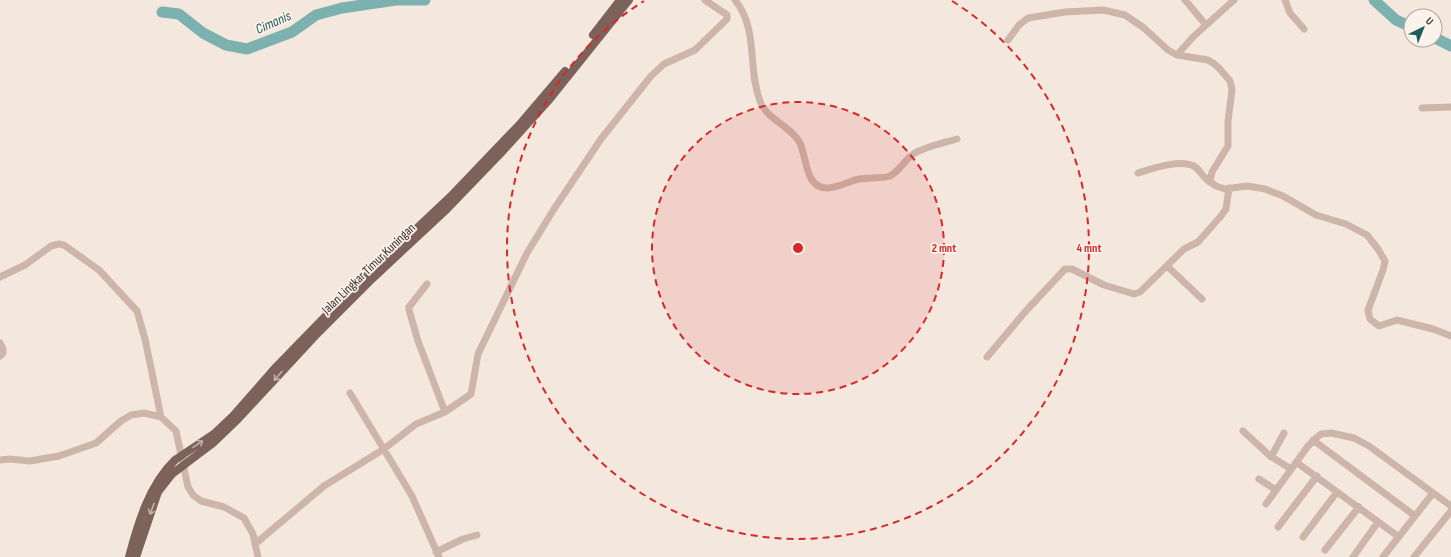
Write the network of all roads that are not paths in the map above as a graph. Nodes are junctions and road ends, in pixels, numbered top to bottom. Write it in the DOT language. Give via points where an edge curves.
graph roads {
  1 [pos="620,0"];
  2 [pos="629,0"];
  3 [pos="704,0"];
  4 [pos="735,0"];
  5 [pos="1184,0"];
  6 [pos="1234,0"];
  7 [pos="1285,0"];
  8 [pos="1206,25"];
  9 [pos="1304,29"];
  10 [pos="1008,40"];
  11 [pos="1177,55"];
  12 [pos="1451,107"];
  13 [pos="1422,108"];
  14 [pos="957,138"];
  15 [pos="1138,173"];
  16 [pos="1210,182"];
  17 [pos="1229,188"];
  18 [pos="1167,266"];
  19 [pos="0,277"];
  20 [pos="427,284"];
  21 [pos="1202,299"];
  22 [pos="1451,336"];
  23 [pos="0,343"];
  24 [pos="0,356"];
  25 [pos="987,357"];
  26 [pos="350,393"];
  27 [pos="446,412"];
  28 [pos="162,417"];
  29 [pos="1243,431"];
  30 [pos="1284,433"];
  31 [pos="1313,440"];
  32 [pos="384,449"];
  33 [pos="182,455"];
  34 [pos="1271,457"];
  35 [pos="0,460"];
  36 [pos="1296,462"];
  37 [pos="182,465"];
  38 [pos="1291,469"];
  39 [pos="1317,476"];
  40 [pos="1259,479"];
  41 [pos="1276,490"];
  42 [pos="1338,492"];
  43 [pos="1433,493"];
  44 [pos="1266,504"];
  45 [pos="1451,506"];
  46 [pos="1358,507"];
  47 [pos="1451,511"];
  48 [pos="1415,516"];
  49 [pos="1378,522"];
  50 [pos="1278,527"];
  51 [pos="477,535"];
  52 [pos="1303,537"];
  53 [pos="1399,537"];
  54 [pos="255,544"];
  55 [pos="1325,550"];
  56 [pos="436,555"];
  57 [pos="129,557"];
  58 [pos="136,557"];
  59 [pos="258,557"];
  60 [pos="1353,557"];
  61 [pos="1383,557"];
  62 [pos="1414,557"];
  33 -- 1 [label="main road, Jalan Lingkar Timur Kuningan, one-way" via="215,432 232,416 347,294 456,191 519,125 579,54"];
  2 -- 37 [label="main road, Jalan Lingkar Timur Kuningan, one-way" via="549,100 500,154 301,350 238,419 213,443"];
  3 -- 27 [label="street" via="727,15 727,19 695,50 664,64 651,76 601,139 550,215 521,265 478,354 471,394"];
  4 -- 14 [label="street" via="743,10 748,25 753,73 760,102 796,137 808,172 821,188 832,188 858,179 893,175 917,152"];
  5 -- 8 [label="street"];
  6 -- 8 [label="street"];
  7 -- 9 [label="street" via="1290,13"];
  8 -- 11 [label="street"];
  10 -- 11 [label="street" via="1028,18 1065,12 1103,10 1125,15"];
  11 -- 16 [label="street" via="1208,60 1218,67 1232,85 1228,146 1212,172"];
  12 -- 13 [label="street"];
  15 -- 16 [label="street" via="1169,164 1186,164 1196,167"];
  16 -- 17 [label="street" via="1216,186"];
  17 -- 18 [label="street" via="1224,212 1200,240 1184,249"];
  17 -- 22 [label="street" via="1247,186 1265,189 1316,215 1346,224 1367,235 1385,260 1368,310 1374,323 1378,326 1397,320"];
  18 -- 21 [label="street"];
  18 -- 25 [label="street" via="1137,294 1104,285 1072,269 1065,269"];
  19 -- 28 [label="street" via="25,265 50,246 59,244 99,270 137,311"];
  20 -- 27 [label="street" via="409,310 418,341"];
  23 -- 24 [label="street" via="3,349"];
  26 -- 32 [label="street"];
  27 -- 32 [label="street" via="416,424"];
  28 -- 33 [label="street" via="176,430"];
  28 -- 35 [label="street" via="144,413 131,415 96,443 60,456 30,461"];
  29 -- 34 [label="street"];
  30 -- 34 [label="street"];
  31 -- 36 [label="street"];
  31 -- 43 [label="street" via="1326,433 1354,438 1369,446"];
  31 -- 48 [label="street"];
  32 -- 54 [label="street" via="324,486"];
  32 -- 56 [label="street" via="412,496"];
  33 -- 37 [label="street"];
  33 -- 57 [label="main road, Jalan Lingkar Timur Kuningan" via="162,475 148,500 136,527"];
  34 -- 38 [label="street"];
  36 -- 38 [label="street"];
  36 -- 39 [label="street"];
  37 -- 54 [label="street" via="193,495 201,501 224,507 244,518 253,534"];
  37 -- 58 [label="main road, Jalan Lingkar Timur Kuningan, one-way" via="158,492"];
  38 -- 41 [label="street"];
  39 -- 42 [label="street"];
  39 -- 50 [label="street"];
  40 -- 41 [label="street"];
  41 -- 44 [label="street"];
  42 -- 46 [label="street"];
  42 -- 52 [label="street"];
  43 -- 45 [label="street"];
  43 -- 48 [label="street"];
  46 -- 49 [label="street"];
  46 -- 55 [label="street"];
  47 -- 62 [label="street"];
  48 -- 53 [label="street"];
  49 -- 53 [label="street"];
  49 -- 60 [label="street"];
  51 -- 56 [label="street" via="463,539"];
  53 -- 61 [label="street"];
  54 -- 59 [label="street"];
}
